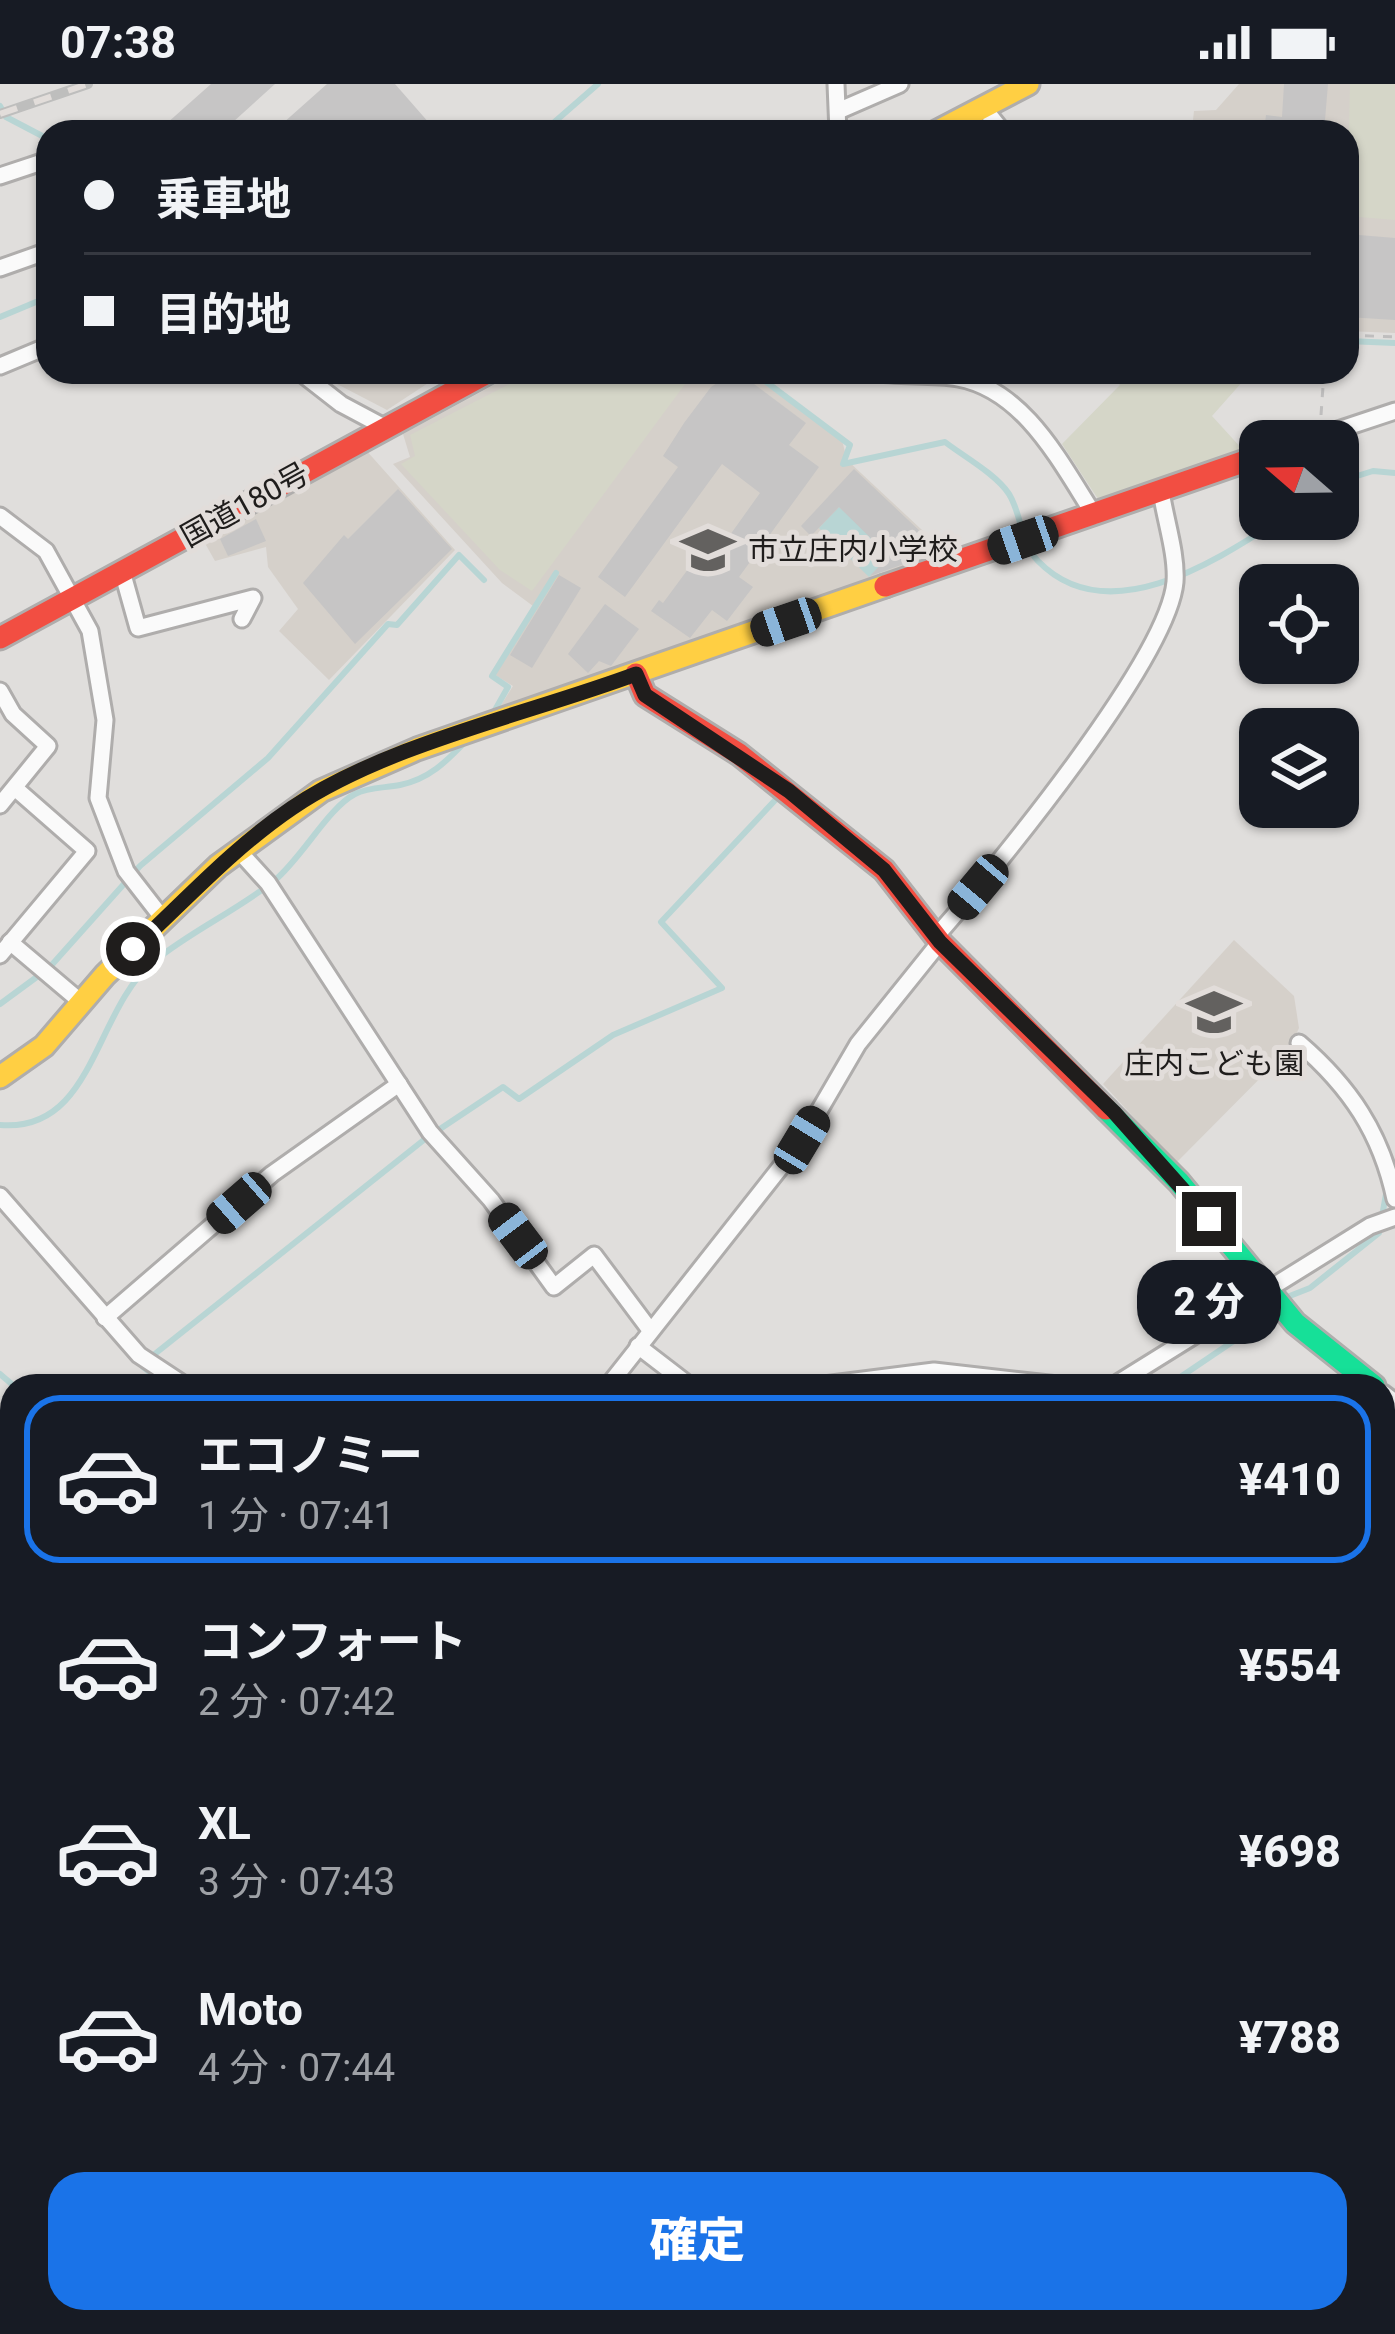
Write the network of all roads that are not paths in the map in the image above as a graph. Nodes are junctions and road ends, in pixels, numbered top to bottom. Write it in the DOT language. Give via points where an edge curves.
graph roads {
  1 [pos="836,84"];
  2 [pos="900,84"];
  3 [pos="1028,84"];
  4 [pos="983,107"];
  5 [pos="838,111"];
  6 [pos="838,120"];
  7 [pos="959,120"];
  8 [pos="993,120"];
  9 [pos="36,164"];
  10 [pos="0,176"];
  11 [pos="36,254"];
  12 [pos="0,268"];
  13 [pos="36,351"];
  14 [pos="0,366"];
  15 [pos="315,384"];
  16 [pos="467,384"];
  17 [pos="974,384"];
  18 [pos="1395,410"];
  19 [pos="1359,423"];
  20 [pos="386,428"];
  21 [pos="1239,464"];
  22 [pos="1161,491"];
  23 [pos="0,516"];
  24 [pos="1095,516"];
  25 [pos="122,572"];
  26 [pos="74,598"];
  27 [pos="242,620"];
  28 [pos="0,638"];
  29 [pos="636,674"];
  30 [pos="0,691"];
  31 [pos="15,788"];
  32 [pos="0,805"];
  33 [pos="238,850"];
  34 [pos="164,920"];
  35 [pos="939,935"];
  36 [pos="5,948"];
  37 [pos="81,1002"];
  38 [pos="1299,1043"];
  39 [pos="0,1077"];
  40 [pos="399,1084"];
  41 [pos="0,1196"];
  42 [pos="1395,1199"];
  43 [pos="1386,1219"];
  44 [pos="1278,1302"];
  45 [pos="105,1318"];
  46 [pos="650,1330"];
  47 [pos="638,1346"];
  48 [pos="166,1374"];
  49 [pos="617,1374"];
  50 [pos="674,1374"];
  51 [pos="910,1374"];
  52 [pos="961,1374"];
  53 [pos="1137,1374"];
  54 [pos="1358,1374"];
  1 -- 5 [label="street"];
  2 -- 5 [label="street"];
  3 -- 4 [label="main road"];
  4 -- 7 [label="main road"];
  4 -- 8 [label="street"];
  5 -- 6 [label="street"];
  9 -- 10 [label="street"];
  11 -- 12 [label="street"];
  13 -- 14 [label="street"];
  15 -- 20 [label="street"];
  16 -- 20 [label="main road, 国道180号"];
  17 -- 24 [label="street" via="1019,411"];
  18 -- 19 [label="street"];
  20 -- 25 [label="main road, 国道180号"];
  21 -- 22 [label="main road"];
  22 -- 24 [label="main road"];
  22 -- 35 [label="street" via="1175,579 1166,617 1073,761"];
  23 -- 26 [label="street" via="46,550"];
  24 -- 29 [label="main road"];
  25 -- 26 [label="main road, 国道180号"];
  25 -- 27 [label="street" via="138,628 253,598"];
  26 -- 28 [label="main road, 国道180号"];
  26 -- 34 [label="street" via="90,632 105,719 98,798 132,879"];
  29 -- 33 [label="main road" via="354,776 295,806"];
  29 -- 35 [label="main road" via="645,695 785,789 884,870"];
  30 -- 31 [label="street" via="48,746"];
  31 -- 32 [label="street"];
  31 -- 36 [label="street" via="87,851"];
  33 -- 34 [label="main road"];
  33 -- 40 [label="street" via="269,884"];
  34 -- 37 [label="main road"];
  35 -- 44 [label="main road" via="1179,1182"];
  35 -- 46 [label="street" via="858,1044 802,1140"];
  36 -- 37 [label="street"];
  37 -- 39 [label="main road" via="17,1070"];
  38 -- 42 [label="street" via="1340,1078 1386,1156"];
  40 -- 45 [label="street" via="272,1174"];
  40 -- 46 [label="street" via="554,1287 594,1255"];
  41 -- 45 [label="street"];
  43 -- 44 [label="street"];
  44 -- 53 [label="street"];
  44 -- 54 [label="main road"];
  45 -- 48 [label="street"];
  46 -- 47 [label="street"];
  47 -- 49 [label="street"];
  47 -- 50 [label="street"];
  51 -- 52 [label="street"];
}
